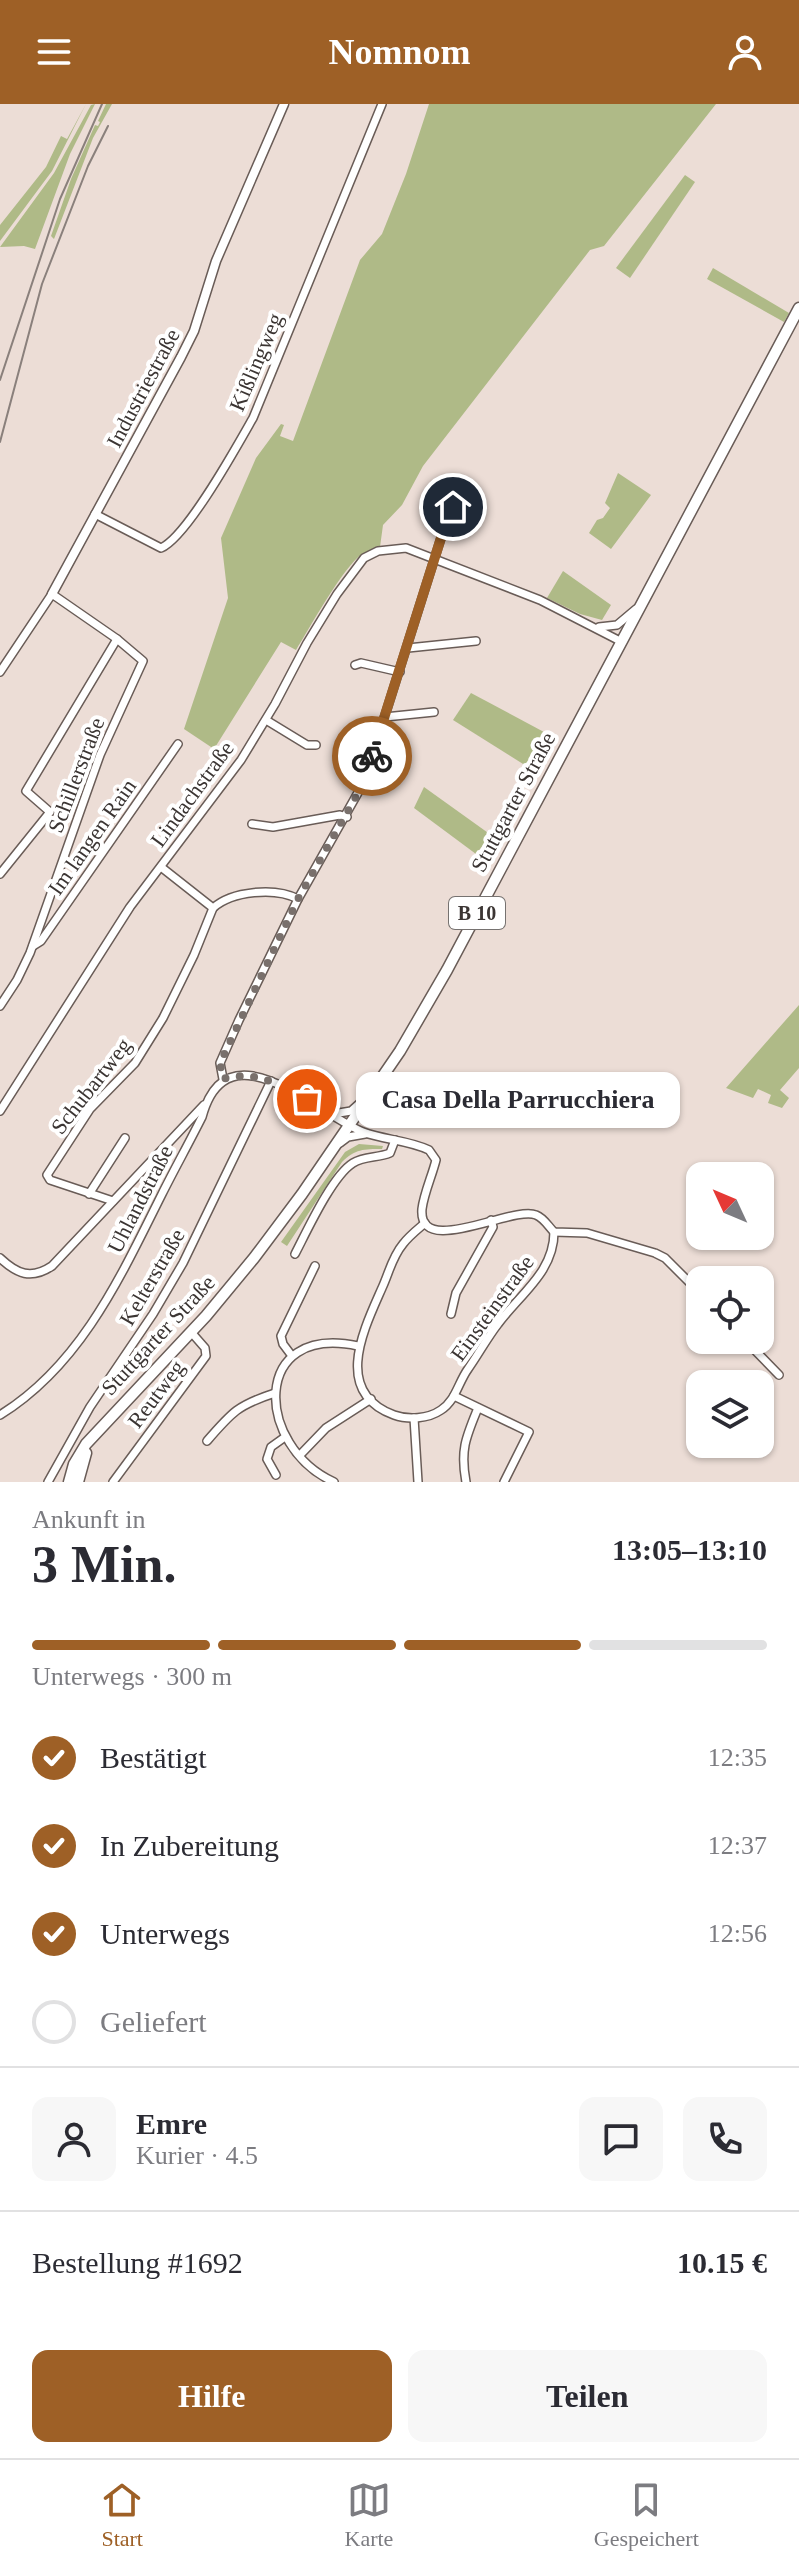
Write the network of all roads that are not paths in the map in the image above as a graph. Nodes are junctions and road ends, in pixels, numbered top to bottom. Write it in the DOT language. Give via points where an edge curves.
graph roads {
  1 [pos="284,104"];
  2 [pos="382,104"];
  3 [pos="799,308"];
  4 [pos="454,506"];
  5 [pos="95,514"];
  6 [pos="441,538"];
  7 [pos="415,552"];
  8 [pos="435,560"];
  9 [pos="451,566"];
  10 [pos="428,584"];
  11 [pos="52,594"];
  12 [pos="644,596"];
  13 [pos="593,627"];
  14 [pos="117,639"];
  15 [pos="476,641"];
  16 [pos="620,641"];
  17 [pos="408,648"];
  18 [pos="355,665"];
  19 [pos="0,672"];
  20 [pos="400,672"];
  21 [pos="434,712"];
  22 [pos="385,717"];
  23 [pos="266,720"];
  24 [pos="178,744"];
  25 [pos="316,745"];
  26 [pos="347,817"];
  27 [pos="252,824"];
  28 [pos="161,867"];
  29 [pos="0,874"];
  30 [pos="298,899"];
  31 [pos="213,908"];
  32 [pos="33,946"];
  33 [pos="0,1006"];
  34 [pos="223,1079"];
  35 [pos="271,1081"];
  36 [pos="371,1092"];
  37 [pos="206,1103"];
  38 [pos="0,1111"];
  39 [pos="331,1114"];
  40 [pos="349,1125"];
  41 [pos="368,1133"];
  42 [pos="125,1138"];
  43 [pos="395,1140"];
  44 [pos="331,1151"];
  45 [pos="89,1194"];
  46 [pos="113,1201"];
  47 [pos="491,1220"];
  48 [pos="425,1223"];
  49 [pos="554,1232"];
  50 [pos="295,1254"];
  51 [pos="0,1258"];
  52 [pos="315,1266"];
  53 [pos="686,1279"];
  54 [pos="451,1314"];
  55 [pos="191,1332"];
  56 [pos="358,1346"];
  57 [pos="759,1354"];
  58 [pos="292,1356"];
  59 [pos="779,1375"];
  60 [pos="275,1393"];
  61 [pos="454,1396"];
  62 [pos="371,1399"];
  63 [pos="478,1408"];
  64 [pos="0,1415"];
  65 [pos="414,1418"];
  66 [pos="285,1437"];
  67 [pos="207,1441"];
  68 [pos="300,1455"];
  69 [pos="276,1475"];
  70 [pos="114,1479"];
  71 [pos="71,1480"];
  72 [pos="48,1482"];
  73 [pos="334,1482"];
  74 [pos="418,1482"];
  75 [pos="466,1482"];
  76 [pos="504,1482"];
  1 -- 5 [label="street, Industriestraße" via="216,261 194,331"];
  2 -- 5 [label="street, Kißlingweg" via="253,418 183,527 161,548"];
  3 -- 12 [label="main road, Stuttgarter Straße / B 10"];
  4 -- 6 [label="street"];
  5 -- 11 [label="street, Industriestraße"];
  6 -- 7 [label="street" via="432,551"];
  6 -- 8 [label="street"];
  6 -- 9 [label="street" via="441,554"];
  7 -- 8 [label="street, Lindachstraße"];
  7 -- 10 [label="street" via="428,563"];
  7 -- 23 [label="street, Lindachstraße" via="378,551 358,565 307,643"];
  8 -- 9 [label="street, Lindachstraße"];
  8 -- 10 [label="street"];
  9 -- 10 [label="street" via="439,568"];
  9 -- 13 [label="street, Lindachstraße"];
  10 -- 17 [label="street"];
  11 -- 14 [label="street, Schillerstraße"];
  11 -- 19 [label="street, Industriestraße"];
  12 -- 13 [label="street" via="617,625"];
  12 -- 16 [label="main road, Stuttgarter Straße / B 10"];
  13 -- 16 [label="street, Lindachstraße"];
  14 -- 29 [label="street" via="26,791 50,812"];
  14 -- 32 [label="street, Schillerstraße" via="143,663 100,755"];
  15 -- 17 [label="street"];
  16 -- 36 [label="main road, Stuttgarter Straße / B 10" via="436,990"];
  17 -- 20 [label="street"];
  18 -- 20 [label="street"];
  20 -- 22 [label="street"];
  21 -- 22 [label="street"];
  22 -- 26 [label="street"];
  23 -- 25 [label="street" via="307,745"];
  23 -- 28 [label="street, Lindachstraße"];
  24 -- 32 [label="street, Im langen Rain"];
  26 -- 27 [label="street" via="273,827"];
  26 -- 30 [label="street"];
  28 -- 31 [label="street"];
  28 -- 38 [label="street, Lindachstraße"];
  30 -- 31 [label="street" via="259,893"];
  30 -- 34 [label="street" via="220,1063"];
  31 -- 45 [label="street, Schubartweg" via="163,1018 135,1063 90,1109 47,1175"];
  32 -- 33 [label="street, Schillerstraße"];
  34 -- 35 [label="street" via="243,1075"];
  34 -- 37 [label="street, Uhlandstraße"];
  35 -- 39 [label="street"];
  35 -- 72 [label="street, Kelterstraße" via="183,1264"];
  36 -- 39 [label="street" via="351,1111"];
  36 -- 40 [label="main road, Stuttgarter Straße / B 10"];
  37 -- 46 [label="street"];
  37 -- 64 [label="street, Uhlandstraße" via="137,1246 81,1341 36,1388"];
  39 -- 40 [label="street"];
  40 -- 41 [label="street"];
  40 -- 44 [label="main road, Stuttgarter Straße / B 10"];
  41 -- 43 [label="street"];
  41 -- 44 [label="street" via="348,1137"];
  42 -- 45 [label="street"];
  43 -- 48 [label="street" via="423,1147 435,1157 422,1209"];
  43 -- 50 [label="street" via="390,1153 344,1170"];
  44 -- 55 [label="main road, Stuttgarter Straße / B 10" via="254,1258"];
  45 -- 46 [label="street, Schubartweg"];
  46 -- 51 [label="street" via="42,1273 19,1273"];
  47 -- 48 [label="street" via="444,1231"];
  47 -- 49 [label="street" via="532,1213"];
  47 -- 54 [label="street" via="493,1227 456,1293"];
  48 -- 56 [label="street" via="392,1261"];
  49 -- 53 [label="street" via="582,1232 655,1253"];
  49 -- 61 [label="street, Einsteinstraße" via="554,1249 543,1272 493,1330"];
  52 -- 58 [label="street" via="281,1336"];
  55 -- 70 [label="street, Reutweg" via="206,1356"];
  55 -- 71 [label="main road, Stuttgarter Straße / B 10" via="96,1433"];
  56 -- 58 [label="street" via="322,1342"];
  56 -- 62 [label="street" via="357,1374"];
  57 -- 59 [label="street"];
  58 -- 60 [label="street"];
  60 -- 66 [label="street"];
  60 -- 67 [label="street" via="242,1405"];
  61 -- 63 [label="street"];
  61 -- 65 [label="street, Einsteinstraße" via="440,1410"];
  62 -- 65 [label="street" via="393,1415"];
  62 -- 68 [label="street" via="326,1428"];
  63 -- 75 [label="street" via="462,1457"];
  63 -- 76 [label="street" via="529,1432"];
  65 -- 74 [label="street"];
  66 -- 68 [label="street"];
  66 -- 69 [label="street" via="271,1447 267,1459"];
  68 -- 73 [label="street"];
}
